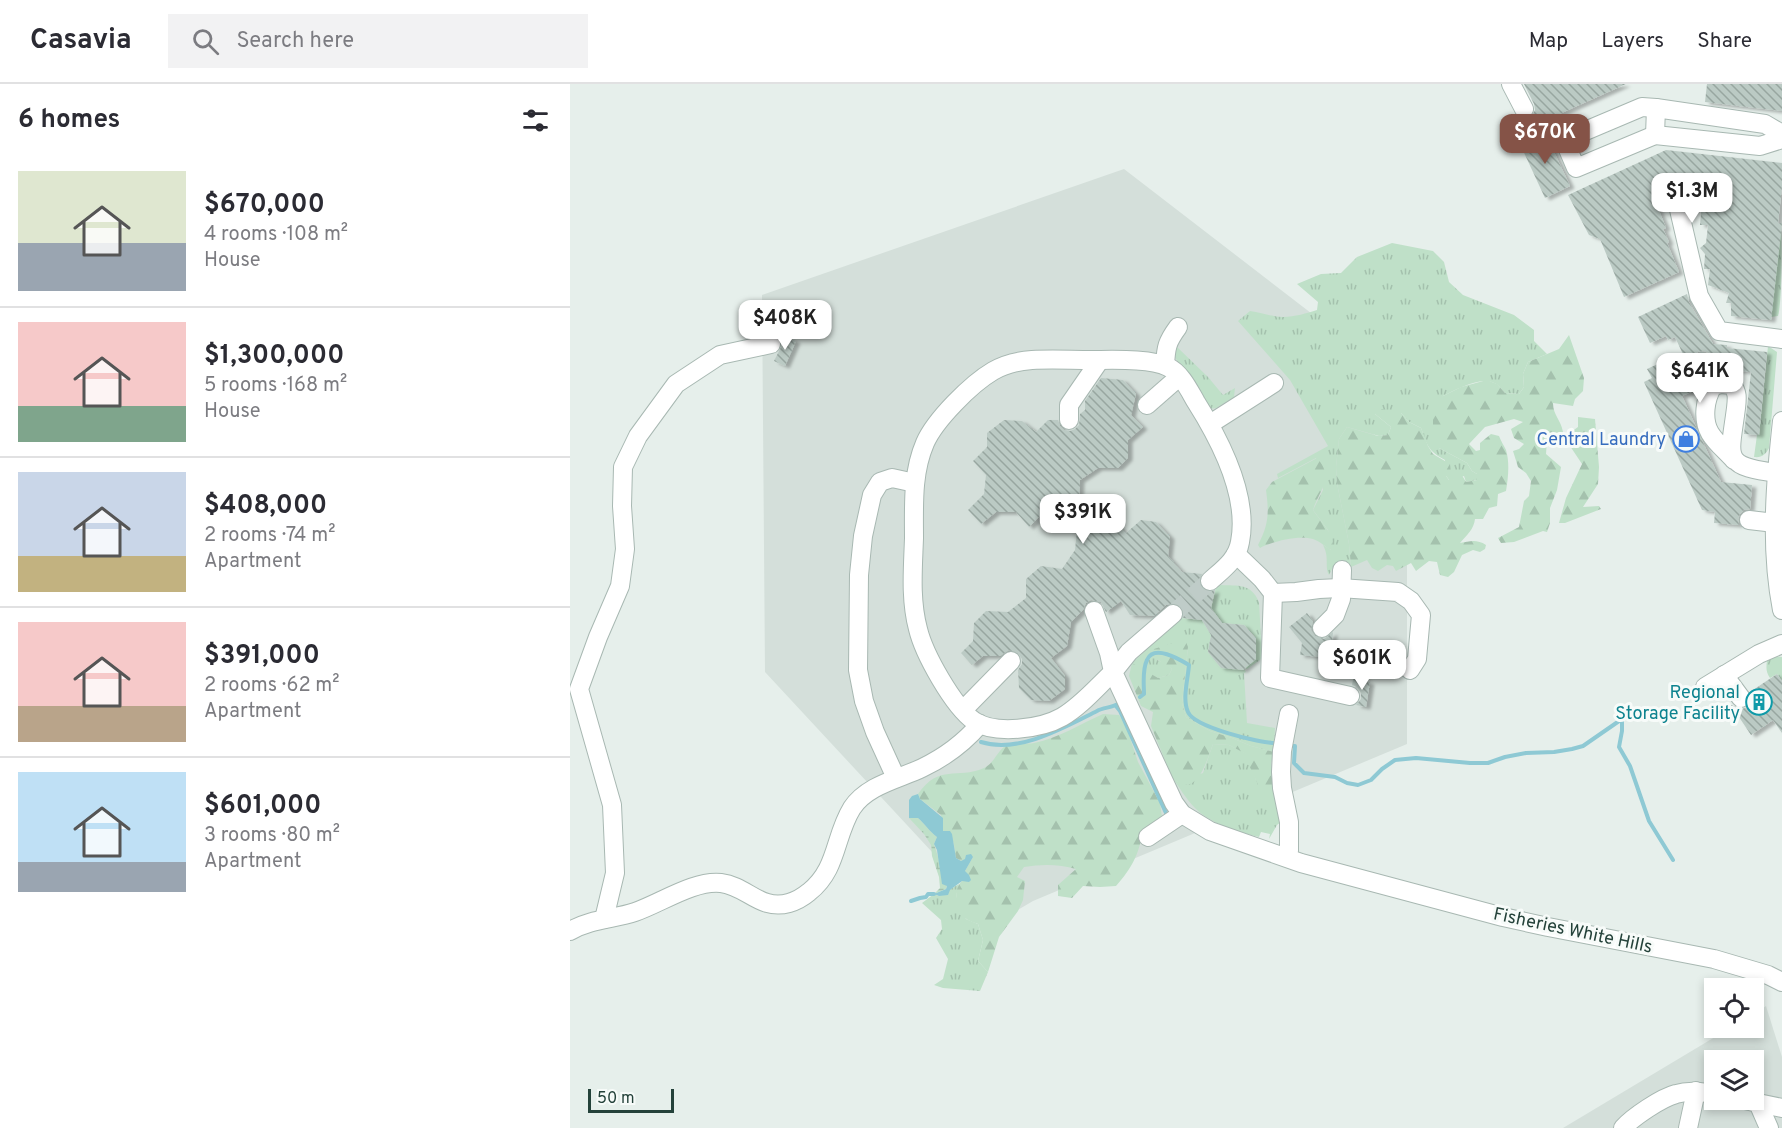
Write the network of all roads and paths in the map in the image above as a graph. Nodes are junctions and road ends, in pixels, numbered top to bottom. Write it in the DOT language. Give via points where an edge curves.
graph roads {
  1 [pos="1511,84"];
  2 [pos="1656,108"];
  3 [pos="1524,109"];
  4 [pos="1782,134"];
  5 [pos="1655,135"];
  6 [pos="1782,140"];
  7 [pos="1677,201"];
  8 [pos="1178,327"];
  9 [pos="1782,339"];
  10 [pos="771,344"];
  11 [pos="1100,360"];
  12 [pos="1702,362"];
  13 [pos="1165,365"];
  14 [pos="1179,377"];
  15 [pos="1274,383"];
  16 [pos="1713,386"];
  17 [pos="1147,405"];
  18 [pos="1069,420"];
  19 [pos="1782,421"];
  20 [pos="1210,424"];
  21 [pos="1734,460"];
  22 [pos="1777,473"];
  23 [pos="915,483"];
  24 [pos="1749,520"];
  25 [pos="1779,526"];
  26 [pos="1236,555"];
  27 [pos="1341,579"];
  28 [pos="1210,581"];
  29 [pos="1273,593"];
  30 [pos="1782,610"];
  31 [pos="1094,611"];
  32 [pos="1173,614"];
  33 [pos="1322,628"];
  34 [pos="1782,644"];
  35 [pos="1011,661"];
  36 [pos="1410,670"];
  37 [pos="1113,672"];
  38 [pos="1724,675"];
  39 [pos="1705,687"];
  40 [pos="1350,696"];
  41 [pos="1741,698"];
  42 [pos="963,710"];
  43 [pos="1289,714"];
  44 [pos="980,724"];
  45 [pos="896,778"];
  46 [pos="1182,814"];
  47 [pos="1148,837"];
  48 [pos="1246,845"];
  49 [pos="1282,853"];
  50 [pos="1362,881"];
  51 [pos="604,919"];
  52 [pos="570,931"];
  53 [pos="1782,982"];
  54 [pos="1696,1091"];
  55 [pos="1704,1092"];
  56 [pos="1764,1104"];
  57 [pos="1782,1108"];
  58 [pos="1758,1110"];
  59 [pos="1623,1128"];
  60 [pos="1688,1128"];
  61 [pos="1769,1128"];
  1 -- 3 [label="street"];
  2 -- 4 [label="street" via="1765,124"];
  2 -- 5 [label="street"];
  2 -- 5 [label="street" via="1642,107 1564,140 1576,168"];
  5 -- 6 [label="street" via="1760,146"];
  7 -- 9 [label="street" via="1699,296 1719,331"];
  8 -- 13 [label="street" via="1168,339"];
  10 -- 51 [label="street" via="720,355 676,384 638,436 623,467 625,549 620,586 579,689 612,804 615,873"];
  11 -- 13 [label="street"];
  11 -- 18 [label="street" via="1069,405"];
  11 -- 23 [label="street" via="1017,361 992,372 968,391 931,431"];
  12 -- 16 [label="street"];
  13 -- 14 [label="street"];
  14 -- 17 [label="street"];
  14 -- 20 [label="street"];
  15 -- 20 [label="street"];
  16 -- 21 [label="street" via="1707,396 1710,433"];
  16 -- 21 [label="street" via="1732,385 1736,390 1731,450"];
  19 -- 22 [label="street"];
  20 -- 26 [label="street" via="1239,498 1242,518"];
  21 -- 22 [label="street" via="1751,470"];
  22 -- 25 [label="street"];
  23 -- 42 [label="street" via="913,603 917,627 932,664"];
  23 -- 45 [label="street" via="892,478 880,482 872,495 862,536 859,575 858,670 875,732"];
  24 -- 25 [label="street"];
  25 -- 30 [label="street" via="1777,580"];
  26 -- 28 [label="street"];
  26 -- 29 [label="street"];
  27 -- 29 [label="street" via="1319,589"];
  27 -- 33 [label="street" via="1341,598 1335,615"];
  27 -- 36 [label="street" via="1398,592 1412,601 1421,615 1417,659"];
  29 -- 40 [label="street" via="1270,678"];
  31 -- 37 [label="street, Fisheries White Hills"];
  32 -- 37 [label="street" via="1129,652"];
  34 -- 38 [label="street"];
  35 -- 42 [label="street"];
  37 -- 44 [label="street" via="1072,710 1047,723 1014,729"];
  37 -- 46 [label="street, Fisheries White Hills"];
  38 -- 39 [label="street"];
  38 -- 41 [label="street"];
  42 -- 44 [label="street"];
  43 -- 49 [label="street" via="1281,772 1289,822"];
  44 -- 45 [label="street" via="952,751"];
  45 -- 51 [label="street" via="853,807 823,878 792,903 767,904 732,886 708,884"];
  46 -- 47 [label="street"];
  46 -- 48 [label="street, Fisheries White Hills" via="1210,831"];
  48 -- 49 [label="street, Fisheries White Hills"];
  48 -- 50 [label="street, Fisheries White Hills" via="1293,866 1343,881"];
  49 -- 50 [label="street, Fisheries White Hills"];
  50 -- 53 [label="street, Fisheries White Hills" via="1548,927 1714,959"];
  51 -- 52 [label="street"];
  54 -- 55 [label="street"];
  54 -- 59 [label="street" via="1676,1094 1647,1109"];
  54 -- 60 [label="street"];
  56 -- 57 [label="street"];
  58 -- 61 [label="street"];
}
